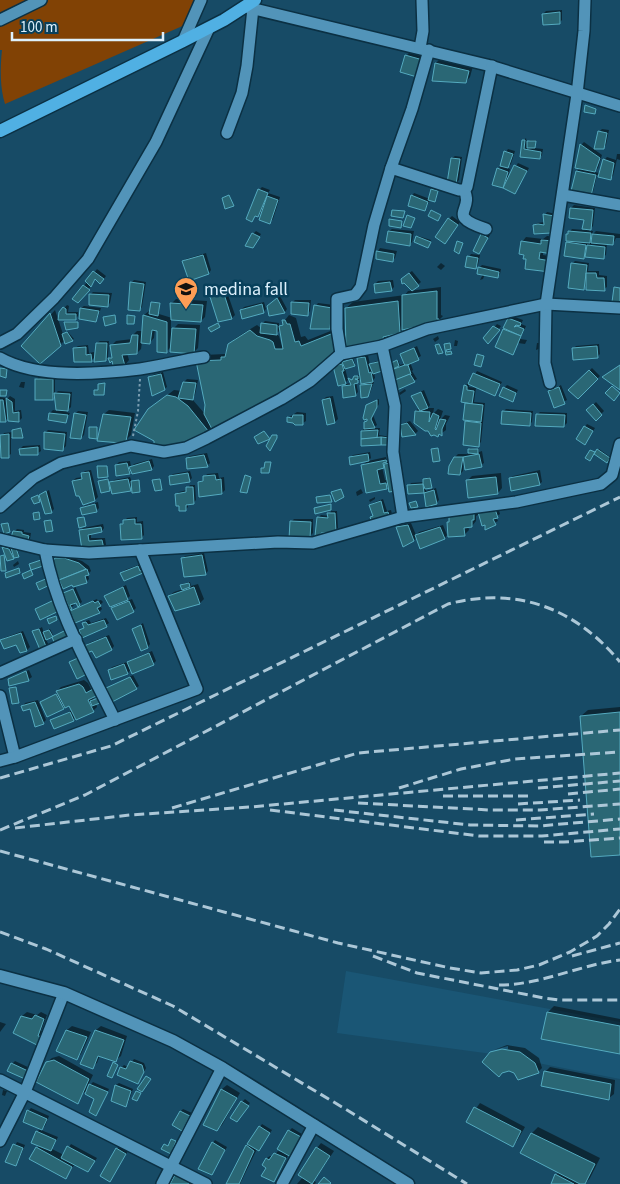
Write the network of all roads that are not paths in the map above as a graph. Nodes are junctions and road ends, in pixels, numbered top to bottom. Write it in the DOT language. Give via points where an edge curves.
graph roads {
  1 [pos="41,0"];
  2 [pos="201,0"];
  3 [pos="422,0"];
  4 [pos="585,0"];
  5 [pos="251,5"];
  6 [pos="0,20"];
  7 [pos="209,28"];
  8 [pos="183,41"];
  9 [pos="425,49"];
  10 [pos="492,66"];
  11 [pos="577,94"];
  12 [pos="620,106"];
  13 [pos="0,131"];
  14 [pos="227,132"];
  15 [pos="391,168"];
  16 [pos="464,190"];
  17 [pos="563,195"];
  18 [pos="620,205"];
  19 [pos="486,229"];
  20 [pos="546,304"];
  21 [pos="620,308"];
  22 [pos="0,343"];
  23 [pos="382,346"];
  24 [pos="341,354"];
  25 [pos="204,357"];
  26 [pos="0,358"];
  27 [pos="550,382"];
  28 [pos="620,444"];
  29 [pos="618,467"];
  30 [pos="0,507"];
  31 [pos="403,517"];
  32 [pos="0,539"];
  33 [pos="45,550"];
  34 [pos="140,550"];
  35 [pos="76,639"];
  36 [pos="0,673"];
  37 [pos="0,696"];
  38 [pos="115,720"];
  39 [pos="15,757"];
  40 [pos="0,761"];
  41 [pos="0,976"];
  42 [pos="64,993"];
  43 [pos="222,1068"];
  44 [pos="0,1080"];
  45 [pos="25,1092"];
  46 [pos="314,1125"];
  47 [pos="0,1142"];
  48 [pos="172,1166"];
  49 [pos="162,1184"];
  50 [pos="206,1184"];
  51 [pos="282,1184"];
  52 [pos="408,1184"];
  1 -- 6 [label="street"];
  2 -- 8 [label="street"];
  3 -- 9 [label="street"];
  4 -- 11 [label="street"];
  5 -- 7 [label="main road"];
  5 -- 9 [label="street"];
  5 -- 14 [label="street" via="242,93"];
  7 -- 8 [label="main road"];
  7 -- 22 [label="street" via="156,142 88,259 17,334"];
  8 -- 13 [label="main road"];
  9 -- 10 [label="street"];
  9 -- 15 [label="street" via="412,109"];
  10 -- 11 [label="street"];
  10 -- 16 [label="street"];
  11 -- 12 [label="street"];
  11 -- 17 [label="street"];
  15 -- 16 [label="street"];
  15 -- 24 [label="street" via="374,225 362,287 355,295 337,300"];
  16 -- 19 [label="street" via="467,198 464,220"];
  17 -- 18 [label="street"];
  17 -- 20 [label="street"];
  20 -- 21 [label="street"];
  20 -- 23 [label="street" via="427,329"];
  20 -- 27 [label="street" via="545,363"];
  23 -- 24 [label="street"];
  23 -- 31 [label="street" via="395,406 393,452"];
  24 -- 30 [label="street" via="310,381 281,399 186,448 164,452 131,446 61,463 33,478"];
  25 -- 26 [label="street" via="141,369 92,372 25,368"];
  28 -- 29 [label="street"];
  29 -- 31 [label="street" via="601,484 516,502"];
  31 -- 34 [label="street" via="313,542"];
  32 -- 33 [label="street"];
  33 -- 34 [label="street"];
  33 -- 35 [label="street" via="50,575"];
  34 -- 38 [label="street" via="197,690"];
  35 -- 36 [label="street"];
  35 -- 38 [label="street"];
  37 -- 39 [label="street"];
  38 -- 39 [label="street"];
  39 -- 40 [label="street"];
  41 -- 42 [label="street"];
  42 -- 43 [label="street" via="173,1041"];
  42 -- 45 [label="street"];
  43 -- 46 [label="street"];
  43 -- 48 [label="street"];
  44 -- 45 [label="street"];
  45 -- 47 [label="street"];
  45 -- 48 [label="street"];
  46 -- 51 [label="street"];
  46 -- 52 [label="street"];
  48 -- 49 [label="street"];
  48 -- 50 [label="street"];
}
